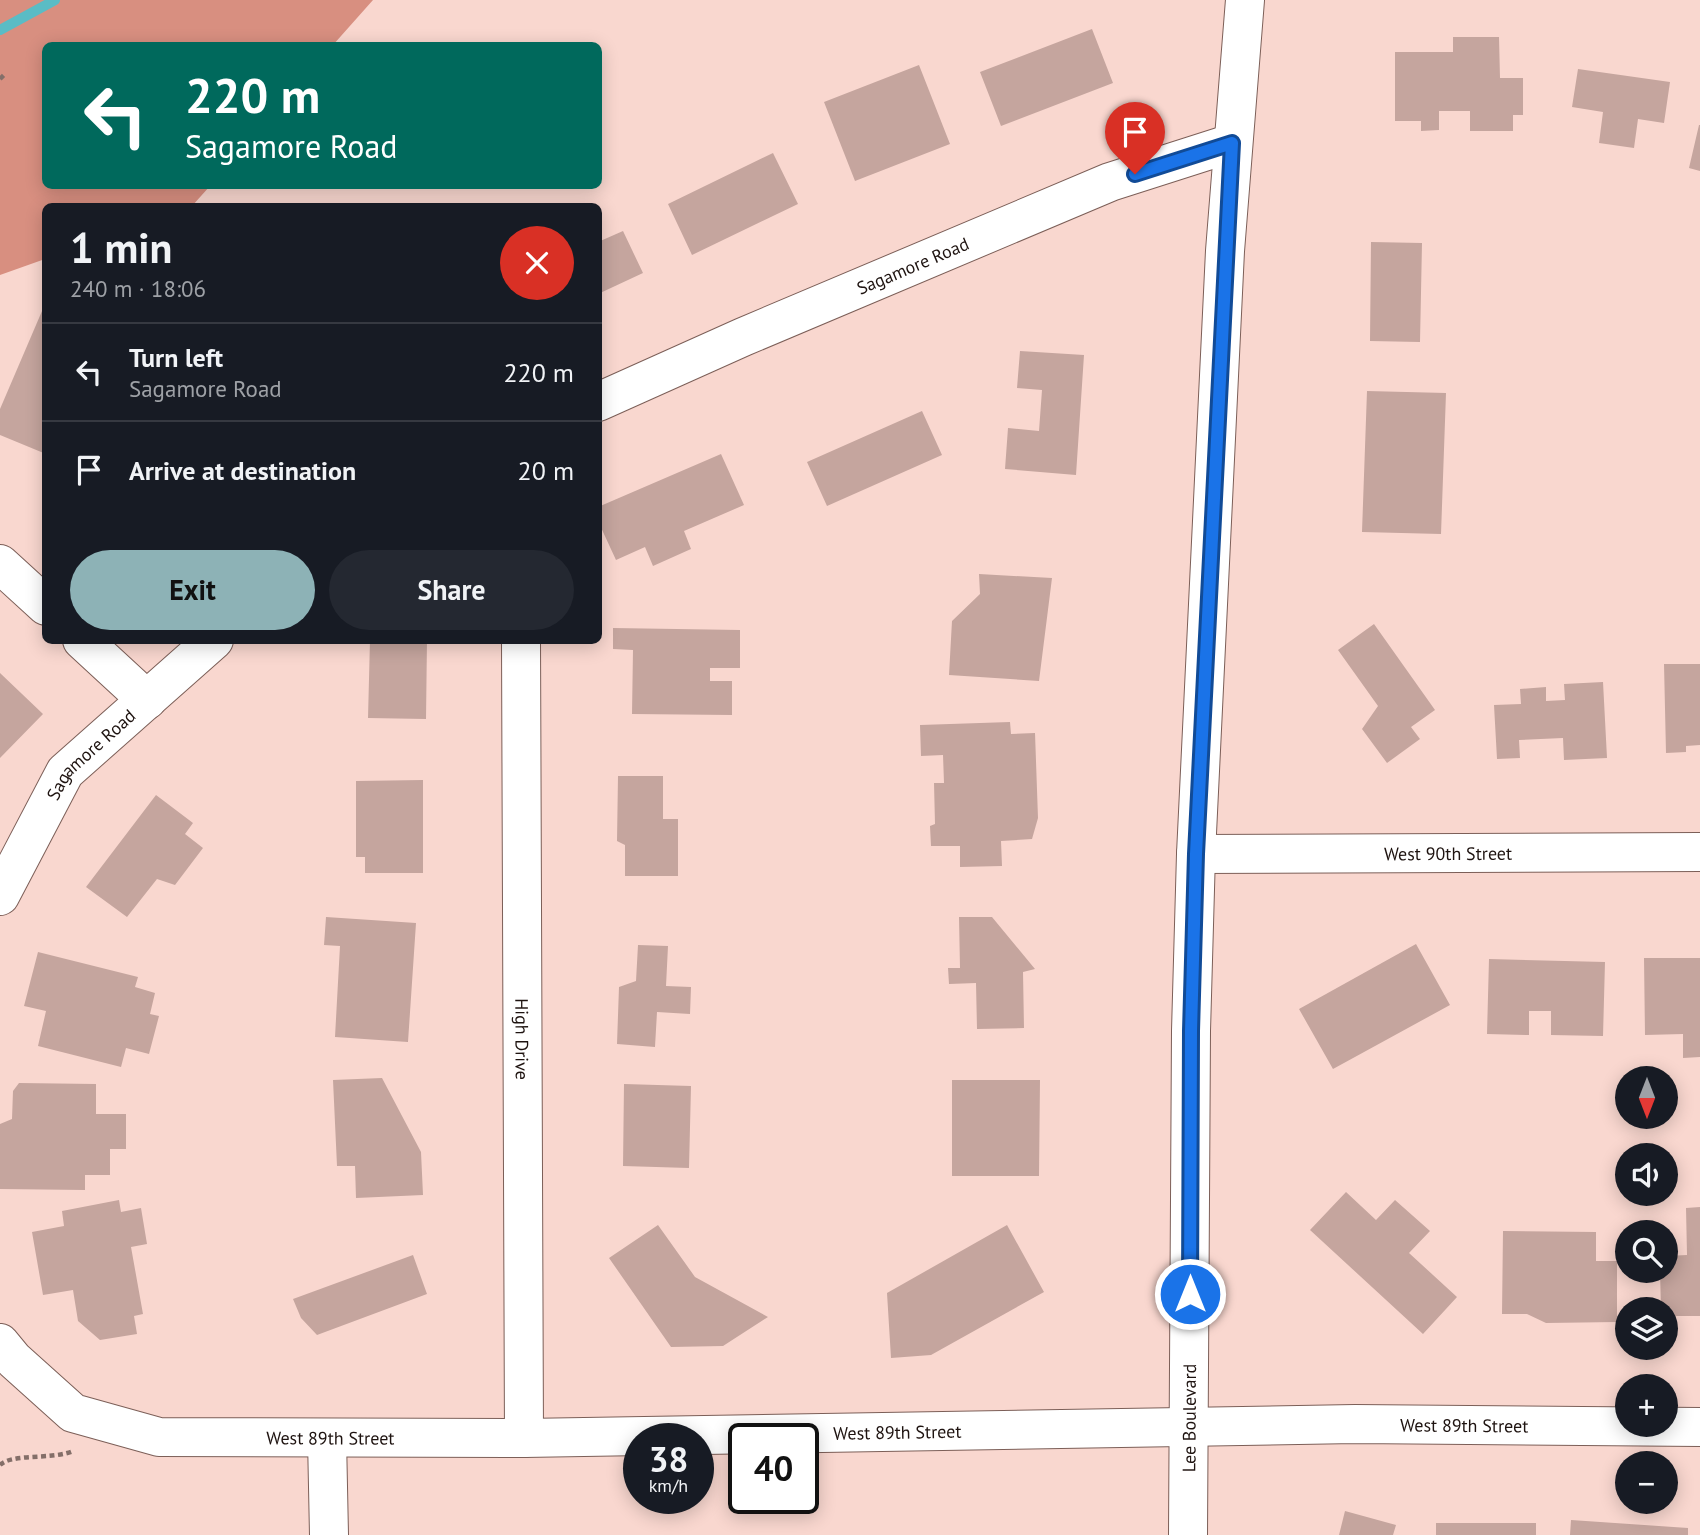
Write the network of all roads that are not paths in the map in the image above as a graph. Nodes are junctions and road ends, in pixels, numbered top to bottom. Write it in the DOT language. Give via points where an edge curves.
graph roads {
  1 [pos="1245,0"];
  2 [pos="1232,143"];
  3 [pos="602,400"];
  4 [pos="0,565"];
  5 [pos="42,602"];
  6 [pos="86,644"];
  7 [pos="210,644"];
  8 [pos="522,644"];
  9 [pos="147,700"];
  10 [pos="1700,852"];
  11 [pos="1196,854"];
  12 [pos="0,896"];
  13 [pos="0,1343"];
  14 [pos="1190,1426"];
  15 [pos="1700,1427"];
  16 [pos="327,1438"];
  17 [pos="524,1438"];
  18 [pos="329,1535"];
  19 [pos="1188,1535"];
  1 -- 2 [label="street, Lee Boulevard"];
  2 -- 3 [label="street, Sagamore Road" via="1110,182"];
  2 -- 11 [label="street, Lee Boulevard"];
  4 -- 5 [label="street"];
  6 -- 9 [label="street"];
  7 -- 9 [label="street, Sagamore Road"];
  8 -- 17 [label="street, High Drive"];
  9 -- 12 [label="street, Sagamore Road" via="65,772"];
  10 -- 11 [label="street, West 90th Street"];
  11 -- 14 [label="street, Lee Boulevard"];
  13 -- 16 [label="street, West 89th Street" via="73,1413 159,1437"];
  14 -- 15 [label="street, West 89th Street"];
  14 -- 17 [label="street, West 89th Street"];
  14 -- 19 [label="street, Lee Boulevard"];
  16 -- 17 [label="street, West 89th Street"];
  16 -- 18 [label="street"];
}
